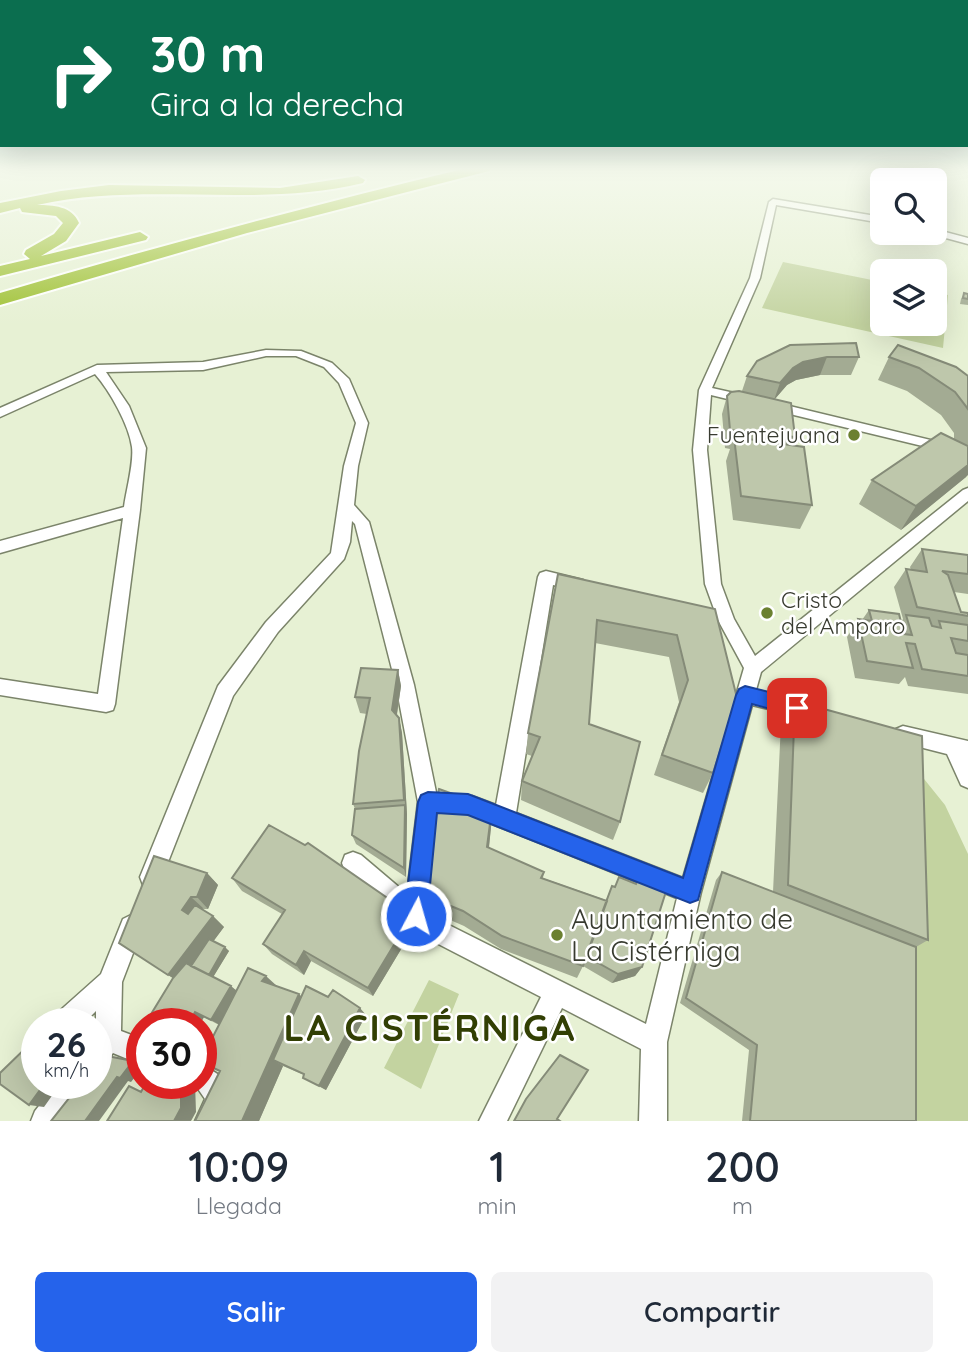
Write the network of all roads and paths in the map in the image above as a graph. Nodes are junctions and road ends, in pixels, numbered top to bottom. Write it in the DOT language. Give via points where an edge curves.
graph roads {
  1 [pos="71,220"];
  2 [pos="255,220"];
  3 [pos="271,220"];
  4 [pos="769,220"];
  5 [pos="162,232"];
  6 [pos="947,235"];
  7 [pos="968,241"];
  8 [pos="0,265"];
  9 [pos="0,271"];
  10 [pos="0,285"];
  11 [pos="0,299"];
  12 [pos="97,369"];
  13 [pos="705,390"];
  14 [pos="0,413"];
  15 [pos="968,453"];
  16 [pos="968,493"];
  17 [pos="346,506"];
  18 [pos="133,510"];
  19 [pos="0,547"];
  20 [pos="597,589"];
  21 [pos="700,614"];
  22 [pos="726,620"];
  23 [pos="753,668"];
  24 [pos="0,687"];
  25 [pos="745,695"];
  26 [pos="823,715"];
  27 [pos="888,731"];
  28 [pos="961,749"];
  29 [pos="968,778"];
  30 [pos="428,802"];
  31 [pos="504,819"];
  32 [pos="353,863"];
  33 [pos="690,892"];
  34 [pos="416,916"];
  35 [pos="110,982"];
  36 [pos="557,992"];
  37 [pos="82,1008"];
  38 [pos="107,1008"];
  39 [pos="654,1042"];
  40 [pos="217,1092"];
  41 [pos="62,1099"];
  42 [pos="45,1121"];
  43 [pos="209,1121"];
  44 [pos="493,1121"];
  45 [pos="653,1121"];
  1 -- 8 [label="highway" via="71,229 63,237"];
  2 -- 10 [label="highway"];
  3 -- 11 [label="highway"];
  4 -- 13 [label="street" via="755,278"];
  5 -- 9 [label="highway"];
  6 -- 7 [label="street"];
  12 -- 14 [label="street"];
  12 -- 17 [label="street" via="203,366 266,353 297,353 328,365 345,382 362,423"];
  12 -- 18 [label="street" via="125,408 139,448"];
  13 -- 15 [label="street"];
  13 -- 22 [label="street" via="700,450 713,584"];
  16 -- 23 [label="street"];
  17 -- 30 [label="street" via="362,522 405,685"];
  17 -- 35 [label="street" via="338,555 272,627 225,692"];
  18 -- 19 [label="street"];
  18 -- 24 [label="street" via="106,704"];
  20 -- 31 [label="street" via="545,577"];
  21 -- 22 [label="street"];
  22 -- 23 [label="street"];
  23 -- 25 [label="street"];
  25 -- 26 [label="street"];
  25 -- 33 [label="street"];
  27 -- 28 [label="street"];
  28 -- 29 [label="street"];
  30 -- 31 [label="street" via="468,805"];
  30 -- 34 [label="street"];
  31 -- 33 [label="street"];
  32 -- 34 [label="street"];
  33 -- 39 [label="street"];
  34 -- 36 [label="street" via="425,925"];
  35 -- 37 [label="street"];
  35 -- 38 [label="street"];
  36 -- 39 [label="street"];
  36 -- 44 [label="street"];
  39 -- 45 [label="street"];
  40 -- 43 [label="street" via="221,1095"];
  41 -- 42 [label="street"];
}
